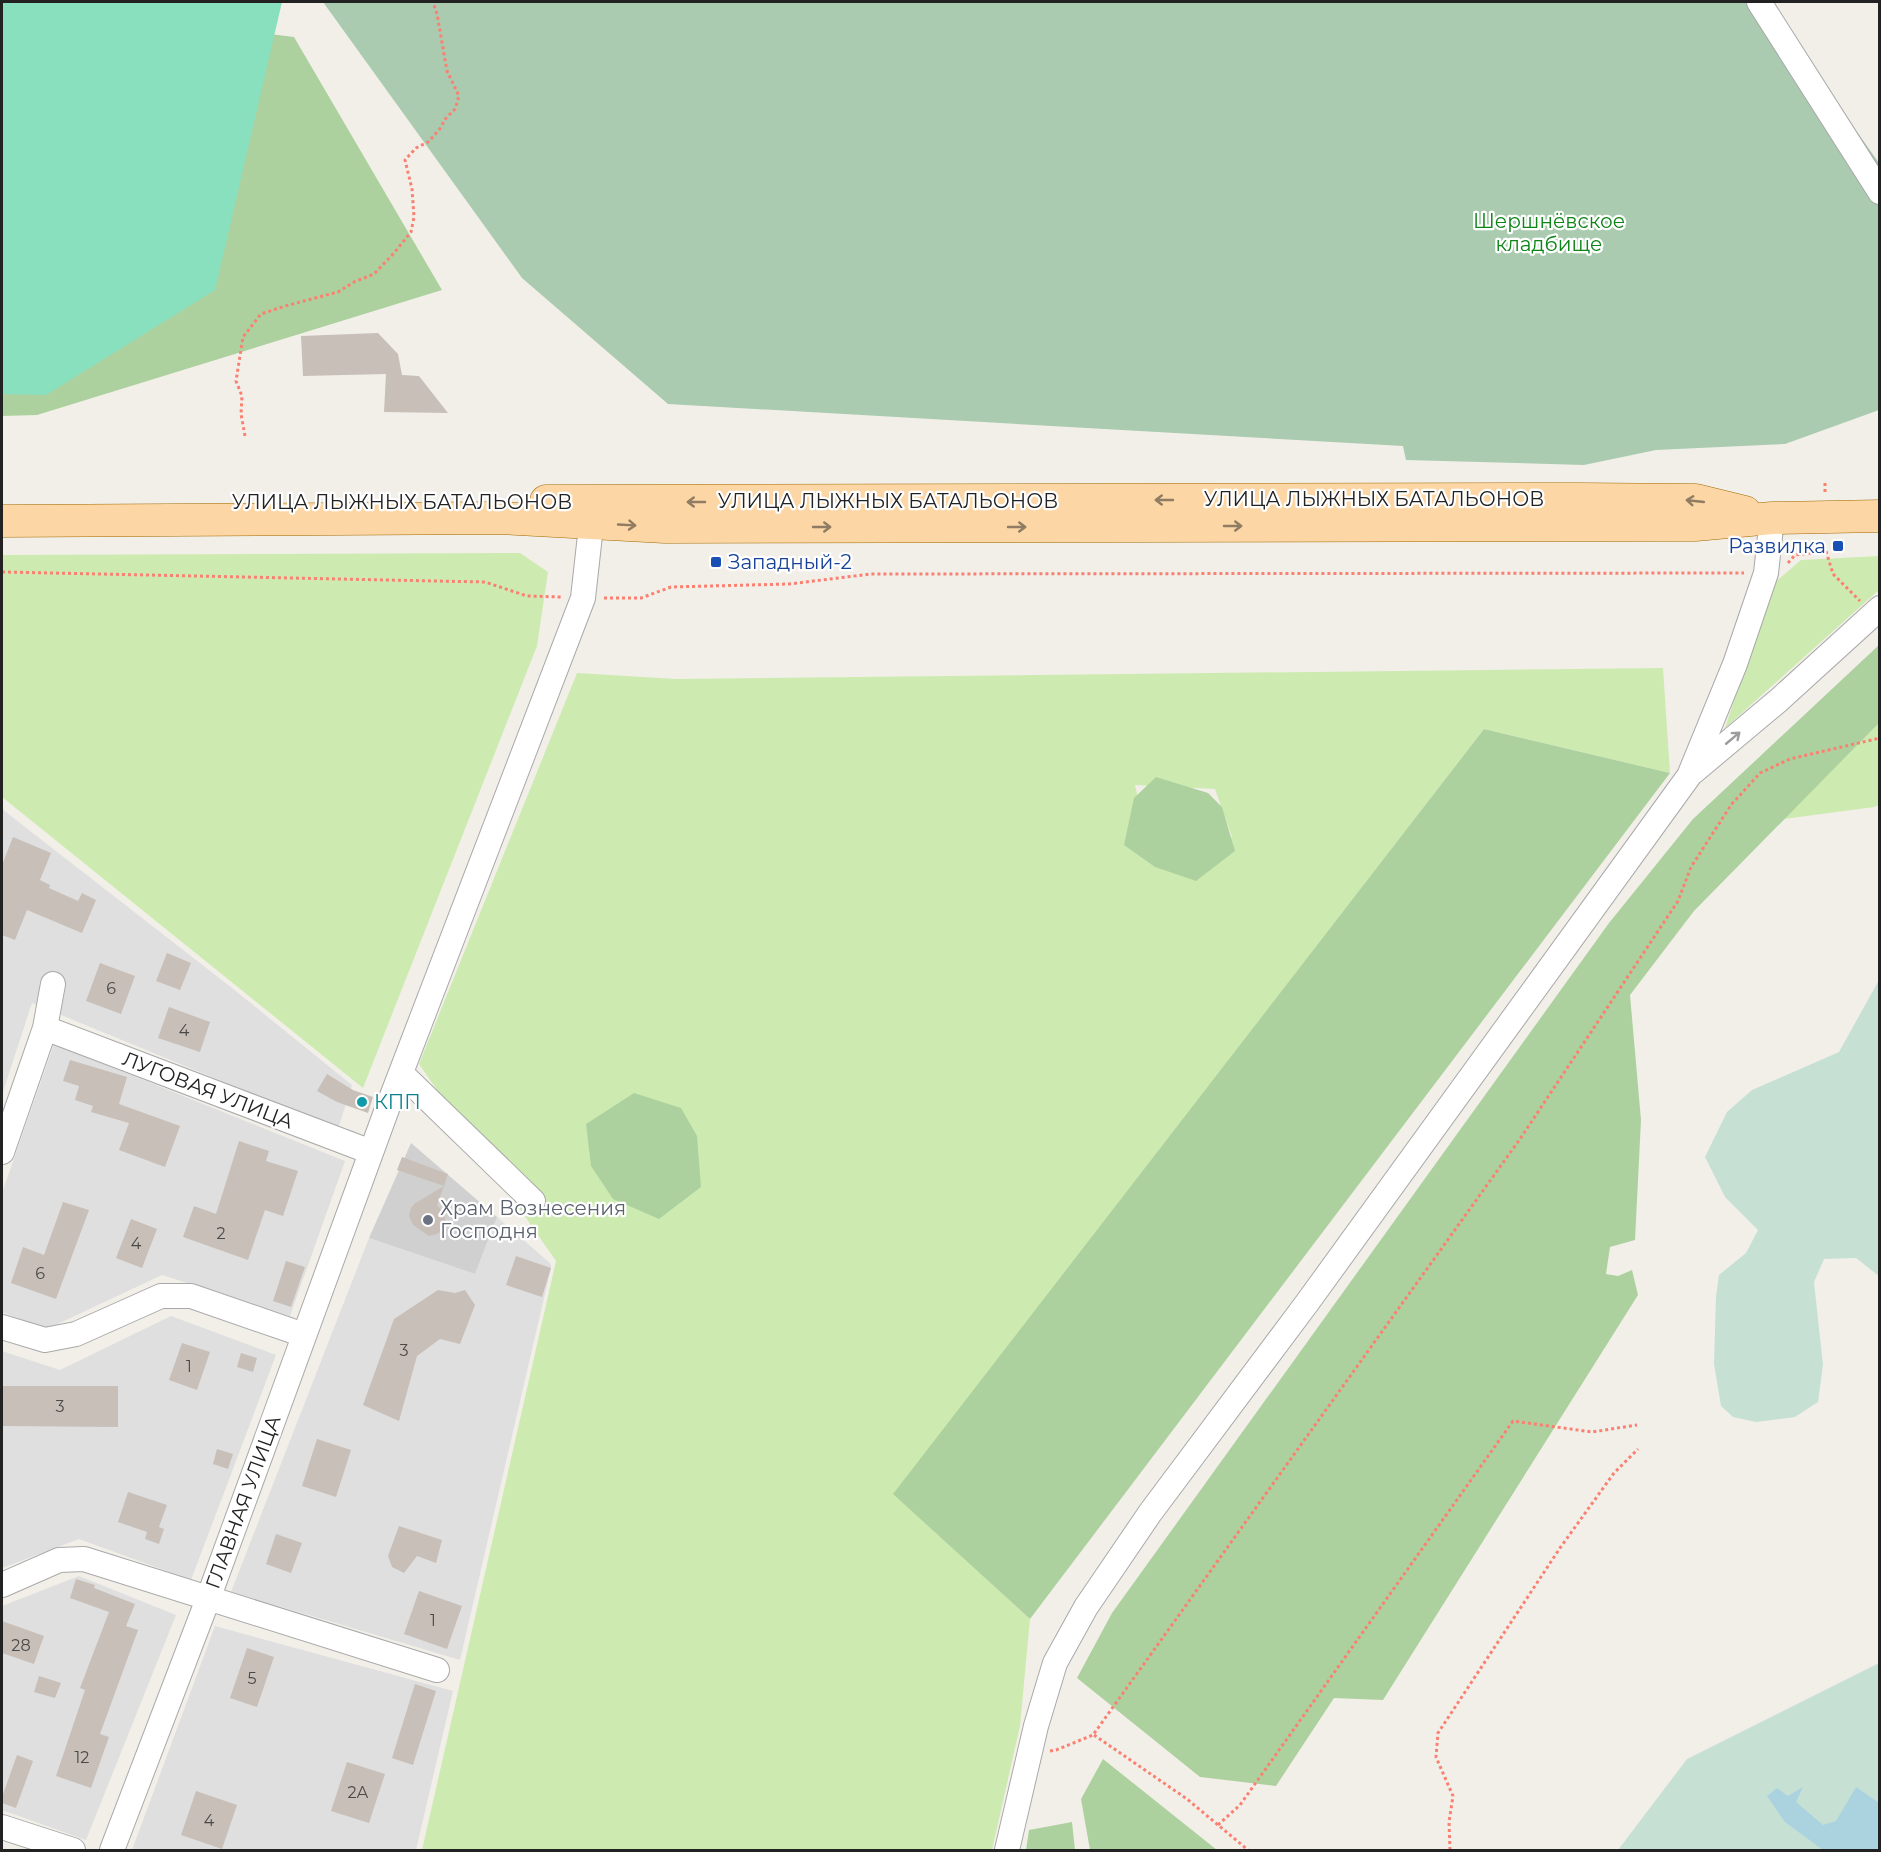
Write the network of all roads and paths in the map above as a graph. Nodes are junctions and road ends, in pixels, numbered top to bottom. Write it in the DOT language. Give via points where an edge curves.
graph roads {
  1 [pos="433,2"];
  2 [pos="1760,2"];
  3 [pos="1880,192"];
  4 [pos="244,436"];
  5 [pos="2,502"];
  6 [pos="593,512"];
  7 [pos="1880,516"];
  8 [pos="1773,518"];
  9 [pos="2,520"];
  10 [pos="2,572"];
  11 [pos="1766,573"];
  12 [pos="485,582"];
  13 [pos="671,587"];
  14 [pos="1876,611"];
  15 [pos="1880,738"];
  16 [pos="1689,776"];
  17 [pos="53,984"];
  18 [pos="45,1028"];
  19 [pos="401,1073"];
  20 [pos="2,1152"];
  21 [pos="371,1152"];
  22 [pos="533,1201"];
  23 [pos="2,1327"];
  24 [pos="304,1335"];
  25 [pos="1637,1425"];
  26 [pos="1638,1449"];
  27 [pos="2,1584"];
  28 [pos="208,1599"];
  29 [pos="437,1670"];
  30 [pos="1093,1735"];
  31 [pos="1030,1752"];
  32 [pos="1218,1825"];
  33 [pos="2,1827"];
  34 [pos="73,1851"];
  35 [pos="112,1851"];
  36 [pos="1008,1851"];
  37 [pos="1248,1851"];
  38 [pos="1450,1851"];
  1 -- 4 [label="path" via="447,71 459,96 455,109 439,130 405,160 413,199 411,232 374,274 338,292 261,314 243,337 240,348 236,381 242,396"];
  2 -- 3 [label="street"];
  5 -- 6 [label="main road, УЛИЦА ЛЫЖНЫХ БАТАЛЬОНОВ"];
  6 -- 8 [label="main road, УЛИЦА ЛЫЖНЫХ БАТАЛЬОНОВ" via="665,527 1695,525"];
  6 -- 9 [label="main road, УЛИЦА ЛЫЖНЫХ БАТАЛЬОНОВ" via="499,518"];
  6 -- 19 [label="street, ГЛАВНАЯ УЛИЦА" via="583,598"];
  7 -- 8 [label="main road, УЛИЦА ЛЫЖНЫХ БАТАЛЬОНОВ"];
  8 -- 11 [label="street"];
  10 -- 12 [label="path"];
  11 -- 13 [label="path" via="871,574 789,584"];
  11 -- 14 [label="path" via="1780,572 1794,555 1826,551 1833,574"];
  11 -- 16 [label="street" via="1735,664"];
  16 -- 14 [label="street, one-way"];
  15 -- 30 [label="path" via="1790,759 1761,773 1731,804 1691,867 1678,901 1520,1139"];
  16 -- 31 [label="street" via="1150,1513 1086,1607 1055,1663"];
  17 -- 18 [label="street"];
  18 -- 20 [label="street"];
  18 -- 21 [label="street, ЛУГОВАЯ УЛИЦА"];
  19 -- 21 [label="street, ГЛАВНАЯ УЛИЦА"];
  19 -- 22 [label="street"];
  21 -- 24 [label="street, ГЛАВНАЯ УЛИЦА"];
  23 -- 24 [label="street" via="45,1340 76,1334 161,1296 190,1296"];
  24 -- 28 [label="street, ГЛАВНАЯ УЛИЦА"];
  25 -- 32 [label="path" via="1592,1432 1513,1421 1240,1805"];
  26 -- 38 [label="path" via="1614,1473 1560,1548 1438,1733 1436,1757 1454,1796 1449,1822"];
  27 -- 28 [label="street" via="59,1560 84,1559"];
  28 -- 29 [label="street"];
  28 -- 35 [label="street, ГЛАВНАЯ УЛИЦА"];
  30 -- 31 [label="path" via="1056,1750"];
  30 -- 32 [label="path"];
  31 -- 36 [label="street"];
  32 -- 37 [label="path"];
  33 -- 34 [label="street"];
}
